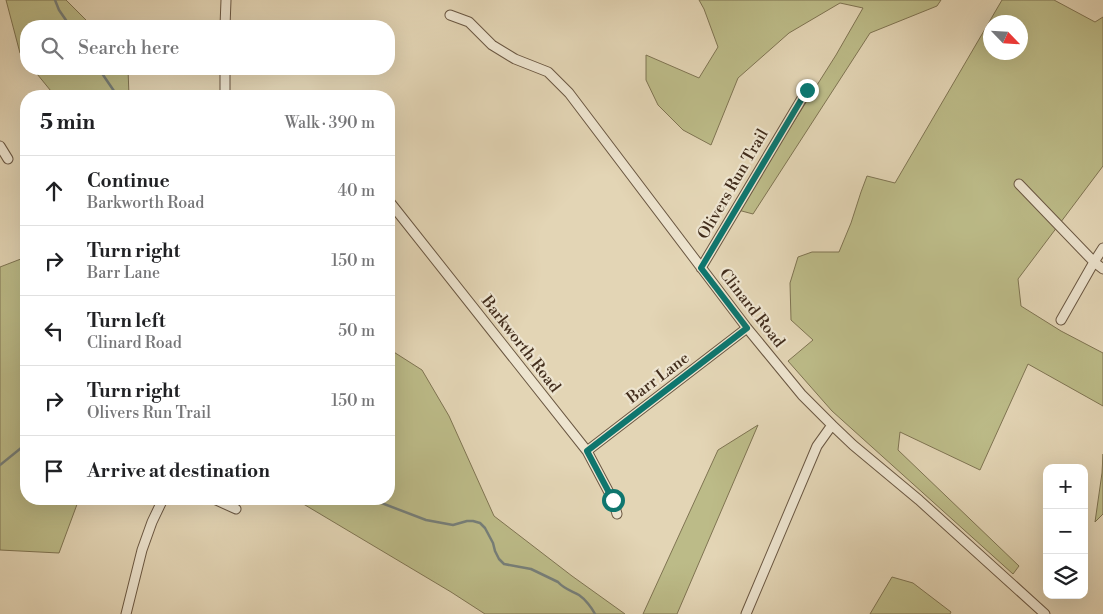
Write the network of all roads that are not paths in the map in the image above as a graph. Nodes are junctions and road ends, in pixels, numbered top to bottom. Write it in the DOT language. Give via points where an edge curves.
graph roads {
  1 [pos="226,0"];
  2 [pos="450,14"];
  3 [pos="225,20"];
  4 [pos="225,75"];
  5 [pos="225,90"];
  6 [pos="807,90"];
  7 [pos="0,146"];
  8 [pos="8,159"];
  9 [pos="1019,184"];
  10 [pos="395,209"];
  11 [pos="1103,248"];
  12 [pos="1094,262"];
  13 [pos="701,268"];
  14 [pos="1103,269"];
  15 [pos="1061,320"];
  16 [pos="747,328"];
  17 [pos="832,425"];
  18 [pos="587,451"];
  19 [pos="160,505"];
  20 [pos="227,505"];
  21 [pos="236,509"];
  22 [pos="617,514"];
  23 [pos="126,614"];
  24 [pos="746,614"];
  25 [pos="1045,614"];
  1 -- 3 [label="street"];
  2 -- 13 [label="street, Clinard Road" via="469,22 492,45 515,59 548,72 568,93"];
  4 -- 5 [label="street"];
  6 -- 13 [label="street, Olivers Run Trail"];
  7 -- 8 [label="street"];
  9 -- 12 [label="street"];
  10 -- 18 [label="street, Barkworth Road"];
  11 -- 12 [label="street"];
  12 -- 14 [label="street"];
  12 -- 15 [label="street"];
  13 -- 16 [label="street, Clinard Road"];
  16 -- 17 [label="street, Clinard Road" via="802,395"];
  16 -- 18 [label="street, Barr Lane"];
  17 -- 24 [label="street" via="817,446"];
  17 -- 25 [label="street, Clinard Road"];
  18 -- 22 [label="street, Barkworth Road"];
  19 -- 23 [label="street" via="142,550"];
  20 -- 21 [label="street"];
}
